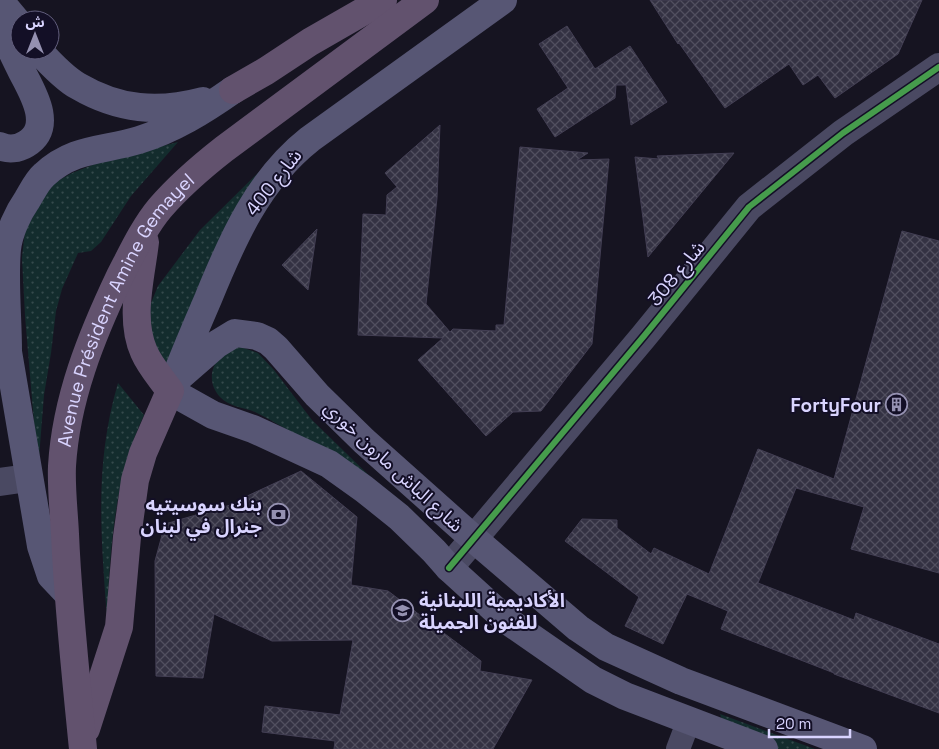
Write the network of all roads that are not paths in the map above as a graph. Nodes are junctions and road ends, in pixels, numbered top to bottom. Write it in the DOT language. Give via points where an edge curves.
graph roads {
  1 [pos="0,0"];
  2 [pos="384,0"];
  3 [pos="425,0"];
  4 [pos="503,0"];
  5 [pos="10,12"];
  6 [pos="0,26"];
  7 [pos="49,60"];
  8 [pos="939,67"];
  9 [pos="233,90"];
  10 [pos="0,146"];
  11 [pos="146,228"];
  12 [pos="0,301"];
  13 [pos="8,351"];
  14 [pos="172,386"];
  15 [pos="28,478"];
  16 [pos="0,482"];
  17 [pos="474,539"];
  18 [pos="449,568"];
  19 [pos="68,594"];
  20 [pos="689,720"];
  21 [pos="83,744"];
  22 [pos="678,749"];
  23 [pos="764,749"];
  24 [pos="863,749"];
  1 -- 5 [label="main road"];
  2 -- 9 [label="highway"];
  3 -- 11 [label="highway, Avenue Président Amine Gemayel" via="200,168 159,209"];
  4 -- 14 [label="main road, شارع 400" via="310,139 282,166 238,229"];
  6 -- 10 [label="main road" via="31,87 40,114 34,138 24,146 14,149"];
  7 -- 9 [label="main road" via="76,85 129,106 166,109 209,100"];
  8 -- 17 [label="street, شارع 308" via="842,133 750,207"];
  9 -- 13 [label="main road" via="173,127 138,140 90,150 57,165 43,176 22,207 7,247"];
  11 -- 14 [label="highway" via="138,304 139,338 145,354"];
  11 -- 19 [label="highway, Avenue Président Amine Gemayel" via="83,360 66,430 62,468"];
  12 -- 13 [label="main road"];
  13 -- 15 [label="main road"];
  14 -- 17 [label="main road, شارع الباش مارون خوري" via="217,344 235,333 268,341 358,434"];
  14 -- 18 [label="main road" via="213,415 253,429 329,464 399,517"];
  14 -- 21 [label="highway" via="135,480 119,627"];
  15 -- 16 [label="street"];
  15 -- 19 [label="main road" via="46,565 51,576"];
  17 -- 18 [label="street, شارع 308"];
  17 -- 24 [label="main road, شارع الباش مارون خوري" via="578,628 606,647 681,681"];
  18 -- 20 [label="main road" via="505,619 593,680"];
  19 -- 21 [label="highway, Avenue Président Amine Gemayel"];
  20 -- 22 [label="street"];
  20 -- 23 [label="main road"];
}
